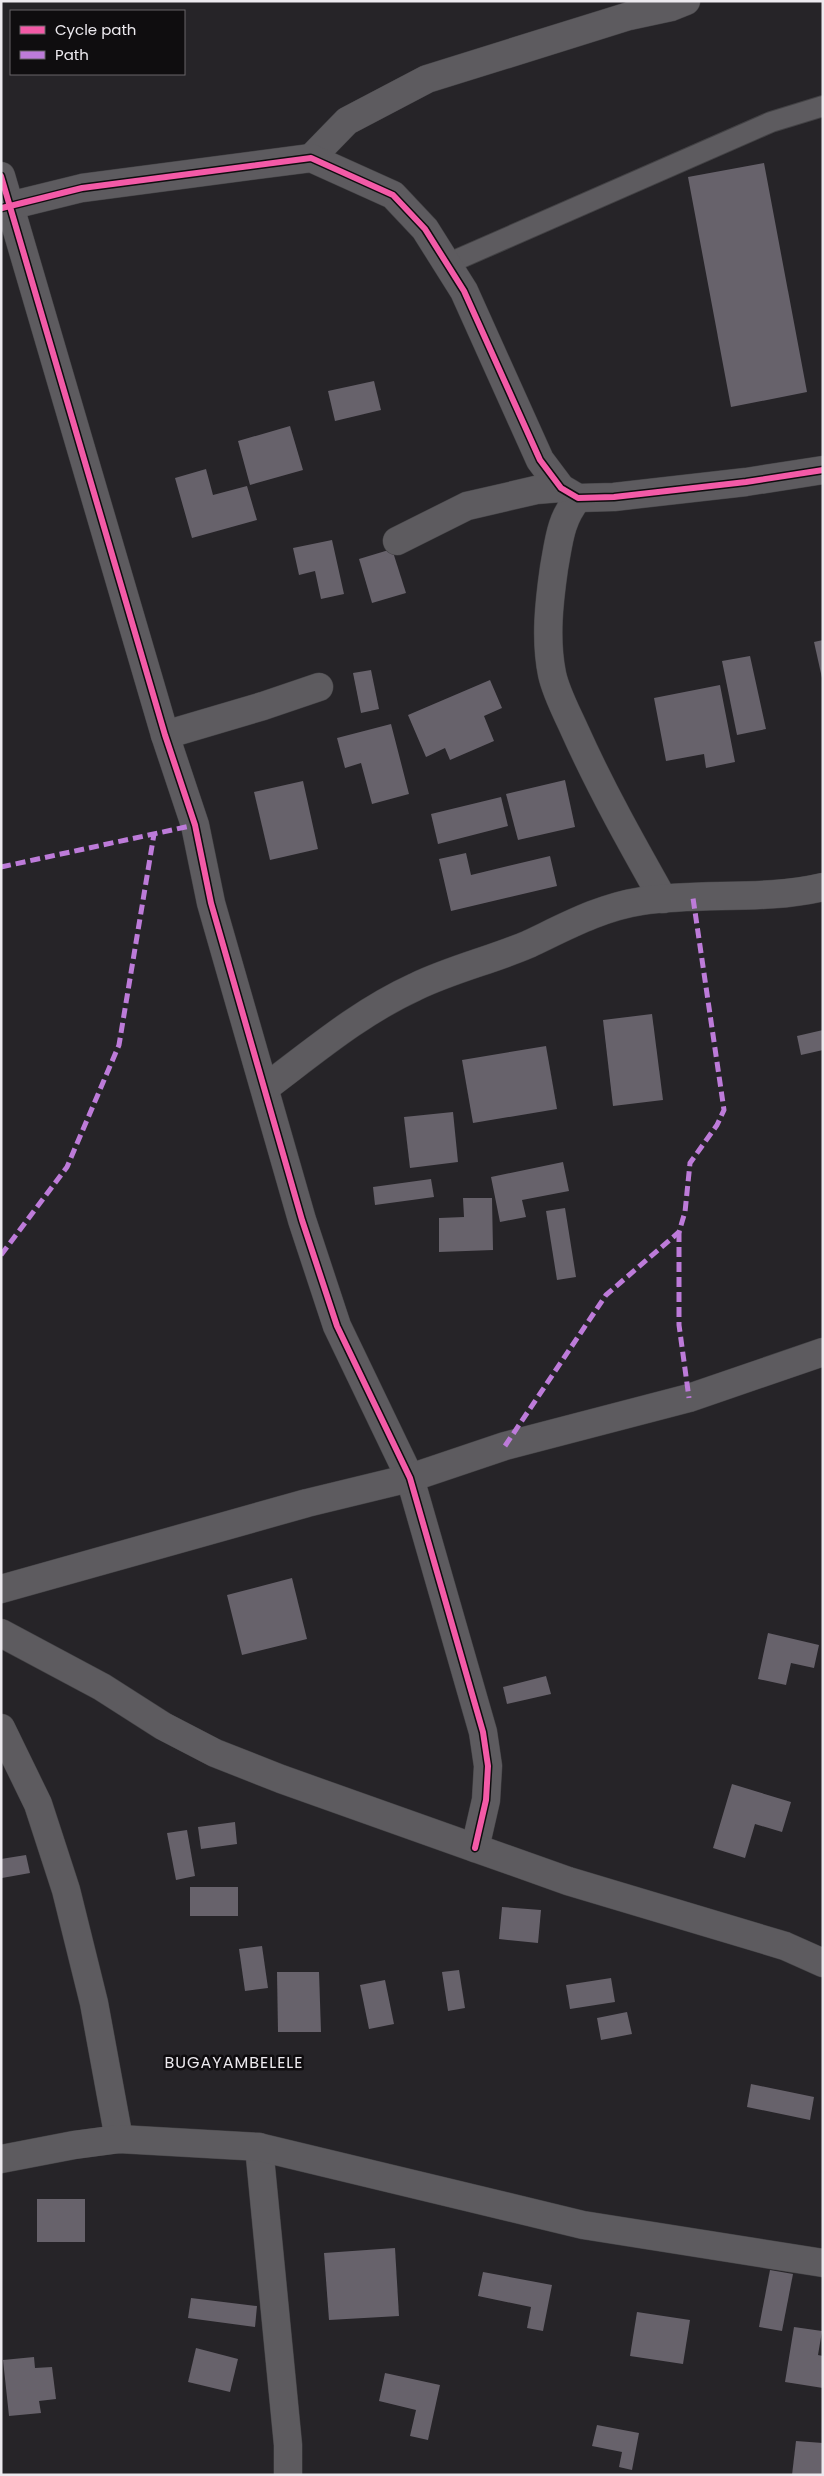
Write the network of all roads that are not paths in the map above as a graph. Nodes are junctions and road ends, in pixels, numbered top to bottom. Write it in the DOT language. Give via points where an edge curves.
graph roads {
  1 [pos="686,1"];
  2 [pos="823,106"];
  3 [pos="311,158"];
  4 [pos="1,176"];
  5 [pos="5,207"];
  6 [pos="447,264"];
  7 [pos="823,470"];
  8 [pos="570,493"];
  9 [pos="397,541"];
  10 [pos="319,686"];
  11 [pos="165,735"];
  12 [pos="823,887"];
  13 [pos="663,899"];
  14 [pos="265,1088"];
  15 [pos="823,1352"];
  16 [pos="410,1478"];
  17 [pos="1,1589"];
  18 [pos="1,1633"];
  19 [pos="1,1728"];
  20 [pos="475,1848"];
  21 [pos="823,1963"];
  22 [pos="119,2139"];
  23 [pos="259,2147"];
  24 [pos="1,2159"];
  25 [pos="823,2263"];
  26 [pos="288,2475"];
  1 -- 3 [label="street" via="427,79 347,121"];
  2 -- 6 [label="lane" via="771,122"];
  3 -- 5 [label="street" via="82,188"];
  3 -- 6 [label="street" via="392,195 425,229"];
  4 -- 5 [label="street"];
  5 -- 11 [label="street" via="47,328"];
  6 -- 8 [label="street" via="464,292 540,460"];
  7 -- 8 [label="street" via="650,494"];
  8 -- 9 [label="street" via="536,490 467,506"];
  8 -- 13 [label="street" via="551,590 548,633 553,675 611,807"];
  10 -- 11 [label="street"];
  11 -- 14 [label="street" via="195,824 211,903"];
  12 -- 13 [label="street" via="770,895"];
  13 -- 14 [label="street" via="624,905 590,916 413,988 348,1025"];
  14 -- 16 [label="street" via="302,1220 338,1326"];
  15 -- 16 [label="street" via="689,1398 505,1446"];
  16 -- 17 [label="street" via="307,1503"];
  16 -- 20 [label="street" via="483,1732 488,1766 486,1800"];
  18 -- 20 [label="street" via="215,1753 281,1780"];
  19 -- 22 [label="street" via="38,1804 66,1890 94,2003"];
  20 -- 21 [label="street" via="586,1886 785,1946"];
  22 -- 23 [label="street"];
  22 -- 24 [label="street"];
  23 -- 25 [label="street" via="582,2225"];
  23 -- 26 [label="street" via="288,2445"];
}
